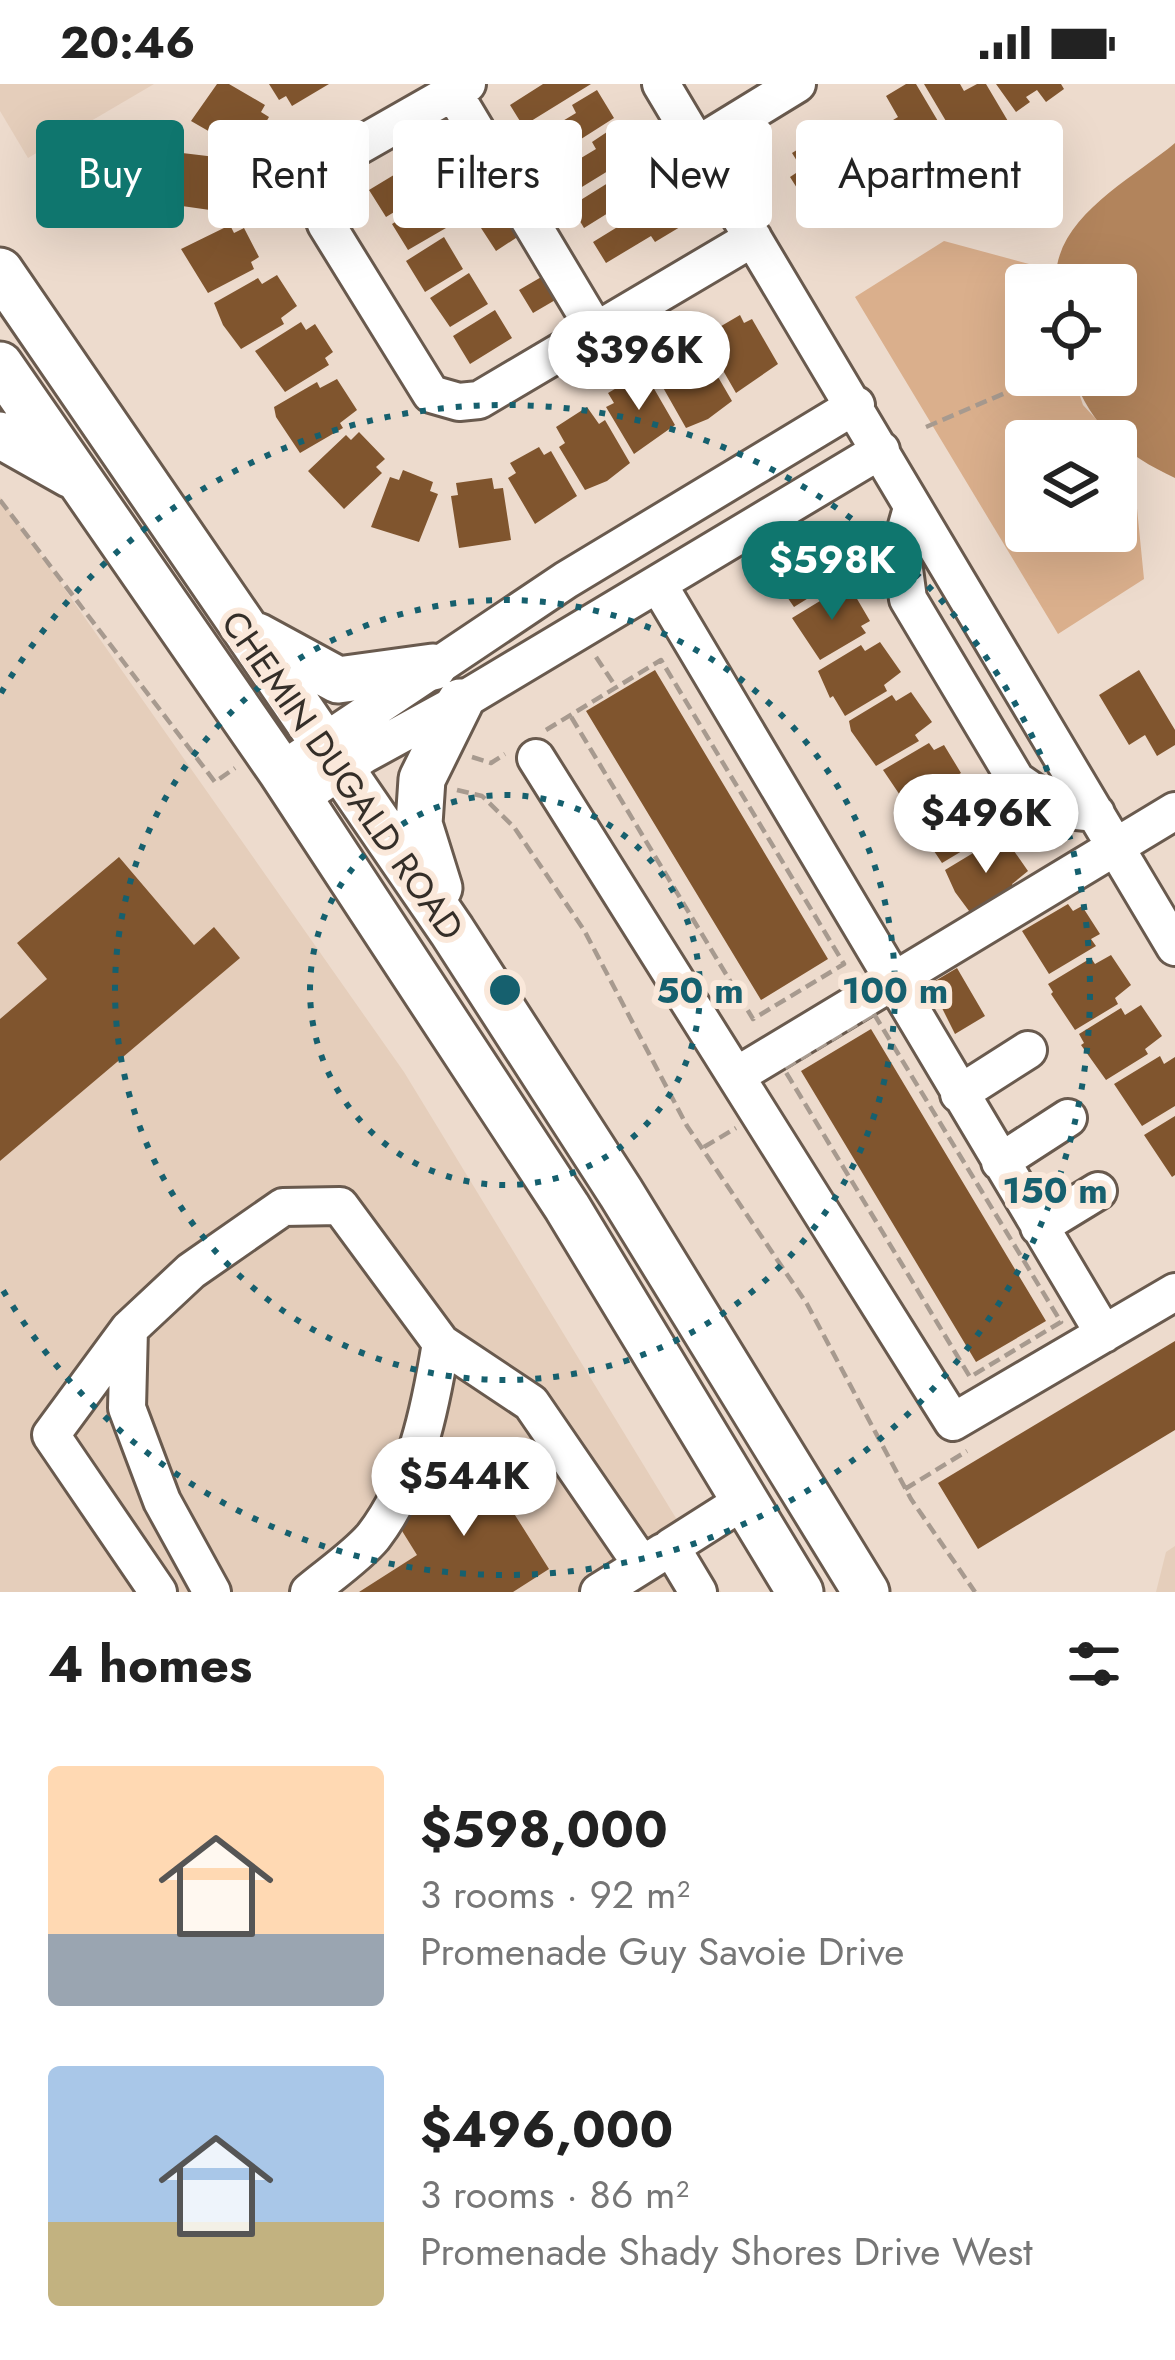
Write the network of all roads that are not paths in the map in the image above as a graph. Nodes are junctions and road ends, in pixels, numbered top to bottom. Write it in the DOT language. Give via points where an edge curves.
graph roads {
  1 [pos="661,84"];
  2 [pos="796,84"];
  3 [pos="460,88"];
  4 [pos="684,120"];
  5 [pos="738,120"];
  6 [pos="747,228"];
  7 [pos="753,238"];
  8 [pos="2,278"];
  9 [pos="596,331"];
  10 [pos="0,365"];
  11 [pos="856,405"];
  12 [pos="0,435"];
  13 [pos="881,450"];
  14 [pos="77,478"];
  15 [pos="913,508"];
  16 [pos="658,584"];
  17 [pos="240,626"];
  18 [pos="447,684"];
  19 [pos="526,749"];
  20 [pos="332,757"];
  21 [pos="290,785"];
  22 [pos="1175,811"];
  23 [pos="1096,813"];
  24 [pos="1116,846"];
  25 [pos="452,931"];
  26 [pos="1175,946"];
  27 [pos="891,981"];
  28 [pos="1028,1050"];
  29 [pos="736,1076"];
  30 [pos="959,1094"];
  31 [pos="1068,1118"];
  32 [pos="1000,1162"];
  33 [pos="1098,1191"];
  34 [pos="1039,1226"];
  35 [pos="1175,1292"];
  36 [pos="129,1329"];
  37 [pos="1104,1334"];
  38 [pos="441,1343"];
  39 [pos="745,1500"];
  40 [pos="656,1556"];
  41 [pos="158,1592"];
  42 [pos="212,1592"];
  43 [pos="309,1592"];
  44 [pos="599,1592"];
  45 [pos="698,1592"];
  46 [pos="800,1592"];
  47 [pos="866,1592"];
  1 -- 4 [label="street"];
  2 -- 5 [label="street"];
  3 -- 9 [label="street"];
  3 -- 9 [label="street" via="346,153 312,187 326,224 430,394 478,400"];
  6 -- 7 [label="street"];
  7 -- 9 [label="street"];
  7 -- 11 [label="street"];
  8 -- 17 [label="main road, CHEMIN DUGALD ROAD"];
  10 -- 14 [label="main road, CHEMIN DUGALD ROAD"];
  11 -- 13 [label="street"];
  11 -- 18 [label="street" via="566,580"];
  12 -- 14 [label="main road"];
  13 -- 15 [label="street"];
  13 -- 16 [label="street"];
  14 -- 21 [label="main road, CHEMIN DUGALD ROAD"];
  15 -- 23 [label="street"];
  15 -- 23 [label="street" via="901,547 908,599 1016,780 1058,808"];
  16 -- 18 [label="street"];
  16 -- 27 [label="street"];
  17 -- 18 [label="main road" via="338,680"];
  17 -- 20 [label="main road, CHEMIN DUGALD ROAD"];
  18 -- 20 [label="street"];
  18 -- 25 [label="main road" via="418,824"];
  19 -- 29 [label="street"];
  20 -- 21 [label="street"];
  20 -- 25 [label="main road, CHEMIN DUGALD ROAD"];
  21 -- 39 [label="main road, CHEMIN DUGALD ROAD" via="567,1207"];
  22 -- 24 [label="street"];
  23 -- 24 [label="street"];
  24 -- 26 [label="street"];
  24 -- 27 [label="street"];
  25 -- 47 [label="main road, CHEMIN DUGALD ROAD"];
  27 -- 29 [label="street"];
  27 -- 30 [label="street"];
  28 -- 30 [label="street"];
  29 -- 37 [label="street" via="952,1422"];
  30 -- 32 [label="street"];
  31 -- 32 [label="street"];
  32 -- 34 [label="street"];
  33 -- 34 [label="street"];
  34 -- 37 [label="street"];
  35 -- 37 [label="street"];
  36 -- 38 [label="street" via="190,1271 283,1207 340,1206"];
  36 -- 41 [label="street" via="51,1435"];
  36 -- 42 [label="street" via="127,1408 162,1502"];
  38 -- 40 [label="street" via="531,1403"];
  38 -- 43 [label="street" via="411,1469 372,1538"];
  39 -- 40 [label="street"];
  39 -- 46 [label="main road, CHEMIN DUGALD ROAD"];
  40 -- 44 [label="street"];
  40 -- 45 [label="street"];
}
